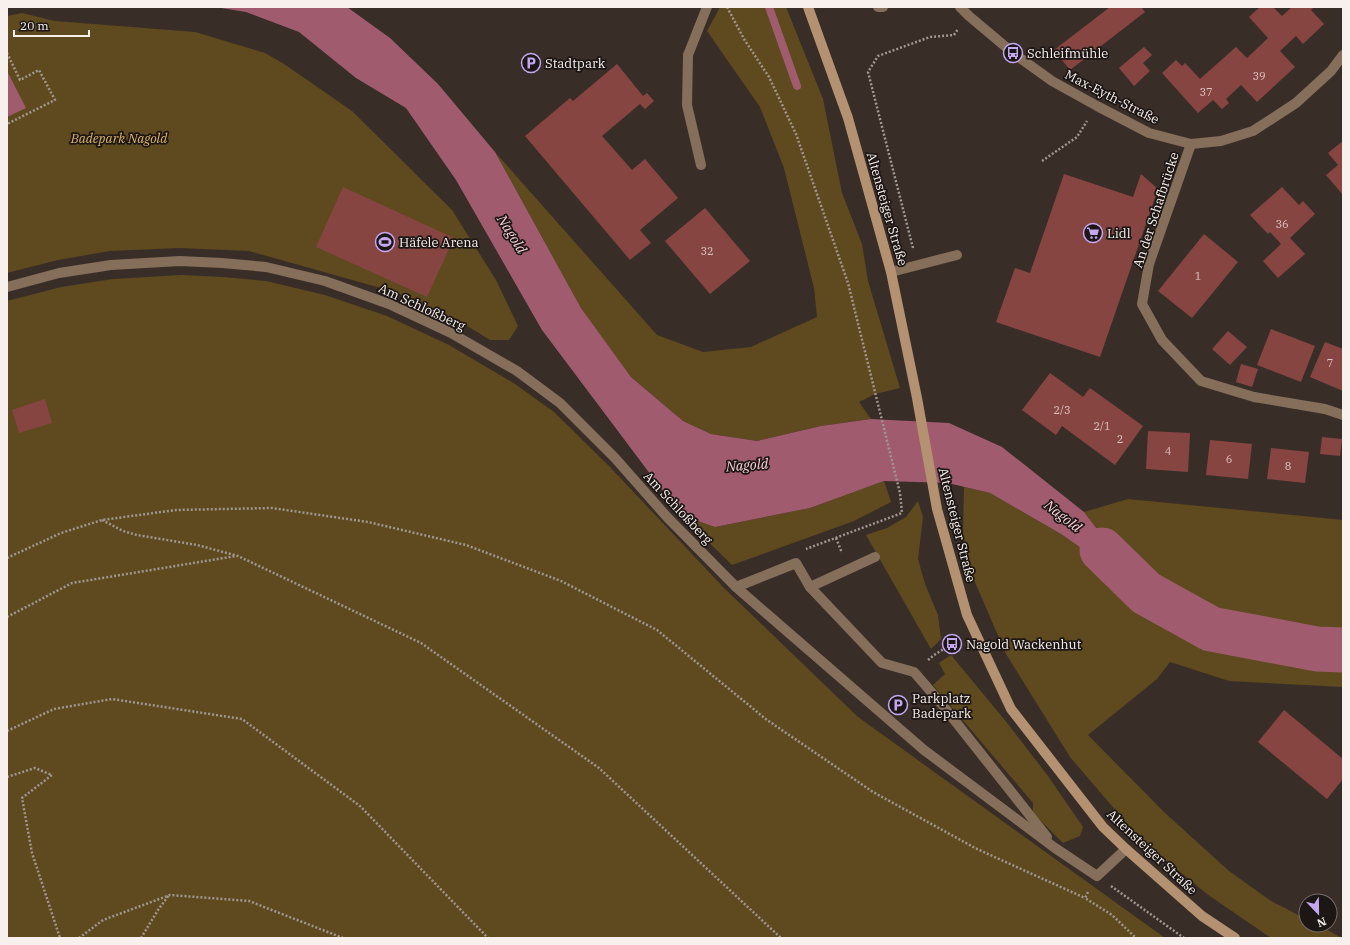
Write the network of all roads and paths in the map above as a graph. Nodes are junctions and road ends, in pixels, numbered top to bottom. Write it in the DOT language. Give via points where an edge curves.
graph roads {
  1 [pos="706,7"];
  2 [pos="727,7"];
  3 [pos="808,7"];
  4 [pos="878,7"];
  5 [pos="883,7"];
  6 [pos="960,7"];
  7 [pos="969,16"];
  8 [pos="7,53"];
  9 [pos="1343,55"];
  10 [pos="1097,106"];
  11 [pos="7,124"];
  12 [pos="1192,144"];
  13 [pos="1042,161"];
  14 [pos="701,165"];
  15 [pos="957,256"];
  16 [pos="917,266"];
  17 [pos="891,272"];
  18 [pos="7,287"];
  19 [pos="1343,415"];
  20 [pos="102,520"];
  21 [pos="800,552"];
  22 [pos="238,556"];
  23 [pos="875,557"];
  24 [pos="7,558"];
  25 [pos="736,587"];
  26 [pos="810,587"];
  27 [pos="7,617"];
  28 [pos="952,644"];
  29 [pos="914,672"];
  30 [pos="7,731"];
  31 [pos="7,777"];
  32 [pos="1055,848"];
  33 [pos="1126,849"];
  34 [pos="1097,876"];
  35 [pos="170,895"];
  36 [pos="1085,898"];
  37 [pos="60,938"];
  38 [pos="79,938"];
  39 [pos="141,938"];
  40 [pos="343,938"];
  41 [pos="488,938"];
  42 [pos="781,938"];
  43 [pos="1136,938"];
  44 [pos="1184,938"];
  45 [pos="1235,938"];
  1 -- 14 [label="street" via="688,55 687,105"];
  2 -- 21 [label="path" via="769,77 796,134 848,283 900,493 902,513"];
  3 -- 17 [label="main road, Altensteiger Straße" via="848,118"];
  4 -- 5 [label="street"];
  6 -- 7 [label="street, Max-Eyth-Straße"];
  7 -- 10 [label="street, Max-Eyth-Straße" via="1013,53 1052,81"];
  7 -- 16 [label="path" via="954,34 930,37 878,56 868,72"];
  8 -- 11 [label="path" via="20,80 40,70 55,100"];
  9 -- 12 [label="street, Max-Eyth-Straße" via="1332,71 1296,103 1253,131 1221,141"];
  10 -- 12 [label="street, Max-Eyth-Straße" via="1150,133"];
  10 -- 13 [label="path" via="1077,137"];
  12 -- 19 [label="street, An der Schafbrücke" via="1149,264 1142,304 1162,340 1201,381 1254,397 1324,409"];
  15 -- 16 [label="street"];
  16 -- 17 [label="street"];
  17 -- 33 [label="main road, Altensteiger Straße" via="937,509 967,615 1011,709 1103,827"];
  18 -- 25 [label="street, Am Schloßberg" via="59,273 111,265 180,261 266,267 325,281 389,304 458,337 517,371 560,404 615,458 667,517"];
  20 -- 22 [label="path" via="137,535 197,545"];
  20 -- 24 [label="path" via="61,533"];
  20 -- 36 [label="path" via="176,510 272,508 368,522 466,545 561,581 657,630 767,720 873,792 977,848"];
  22 -- 27 [label="path" via="72,582"];
  22 -- 42 [label="path" via="428,647 599,768"];
  23 -- 26 [label="street"];
  25 -- 26 [label="street" via="796,563"];
  25 -- 32 [label="street, Am Schloßberg" via="924,750"];
  26 -- 29 [label="street" via="882,663"];
  28 -- 29 [label="path"];
  29 -- 32 [label="street"];
  30 -- 41 [label="path" via="54,709 112,699 242,719 360,806"];
  31 -- 37 [label="path" via="35,768 52,775 22,798 32,853"];
  32 -- 34 [label="street"];
  33 -- 34 [label="street"];
  33 -- 45 [label="main road, Altensteiger Straße" via="1202,916"];
  34 -- 36 [label="path"];
  34 -- 44 [label="path"];
  35 -- 38 [label="path" via="103,920"];
  35 -- 39 [label="path"];
  35 -- 40 [label="path" via="249,901"];
  36 -- 43 [label="path" via="1112,915"];
}
